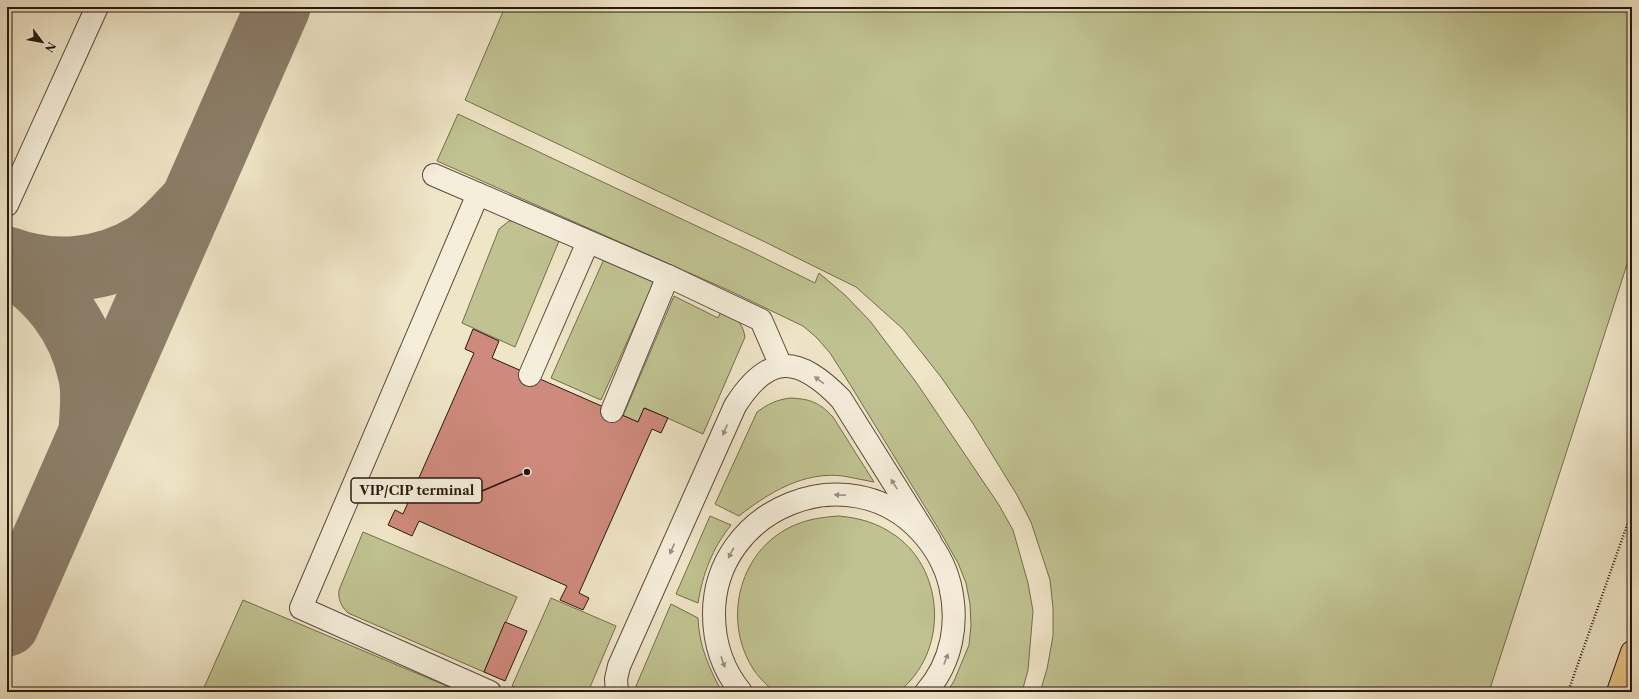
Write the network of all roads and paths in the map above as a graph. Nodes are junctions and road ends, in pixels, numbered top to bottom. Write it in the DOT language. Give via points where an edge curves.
graph roads {
  1 [pos="97,7"];
  2 [pos="434,175"];
  3 [pos="478,194"];
  4 [pos="7,205"];
  5 [pos="588,242"];
  6 [pos="668,276"];
  7 [pos="780,366"];
  8 [pos="530,375"];
  9 [pos="612,411"];
  10 [pos="1632,511"];
  11 [pos="930,541"];
  12 [pos="1632,652"];
  13 [pos="490,692"];
  14 [pos="617,692"];
  15 [pos="741,692"];
  16 [pos="926,692"];
  17 [pos="1568,692"];
  18 [pos="1618,692"];
  1 -- 4 [label="street"];
  2 -- 3 [label="street"];
  3 -- 5 [label="street"];
  3 -- 13 [label="street" via="301,608"];
  5 -- 6 [label="street"];
  5 -- 8 [label="street"];
  6 -- 7 [label="street" via="761,320"];
  6 -- 9 [label="street"];
  11 -- 7 [label="street, one-way" via="841,399 808,372 792,366"];
  7 -- 14 [label="street, one-way" via="766,372 753,383 735,406 619,666"];
  10 -- 17 [label="path"];
  11 -- 15 [label="street, one-way" via="902,515 886,506 849,495 830,494 792,502 759,520 733,548 716,587 714,628 718,649 725,668"];
  16 -- 11 [label="street, one-way" via="943,668 954,631 954,612 948,575"];
  12 -- 18 [label="highway"];
}
